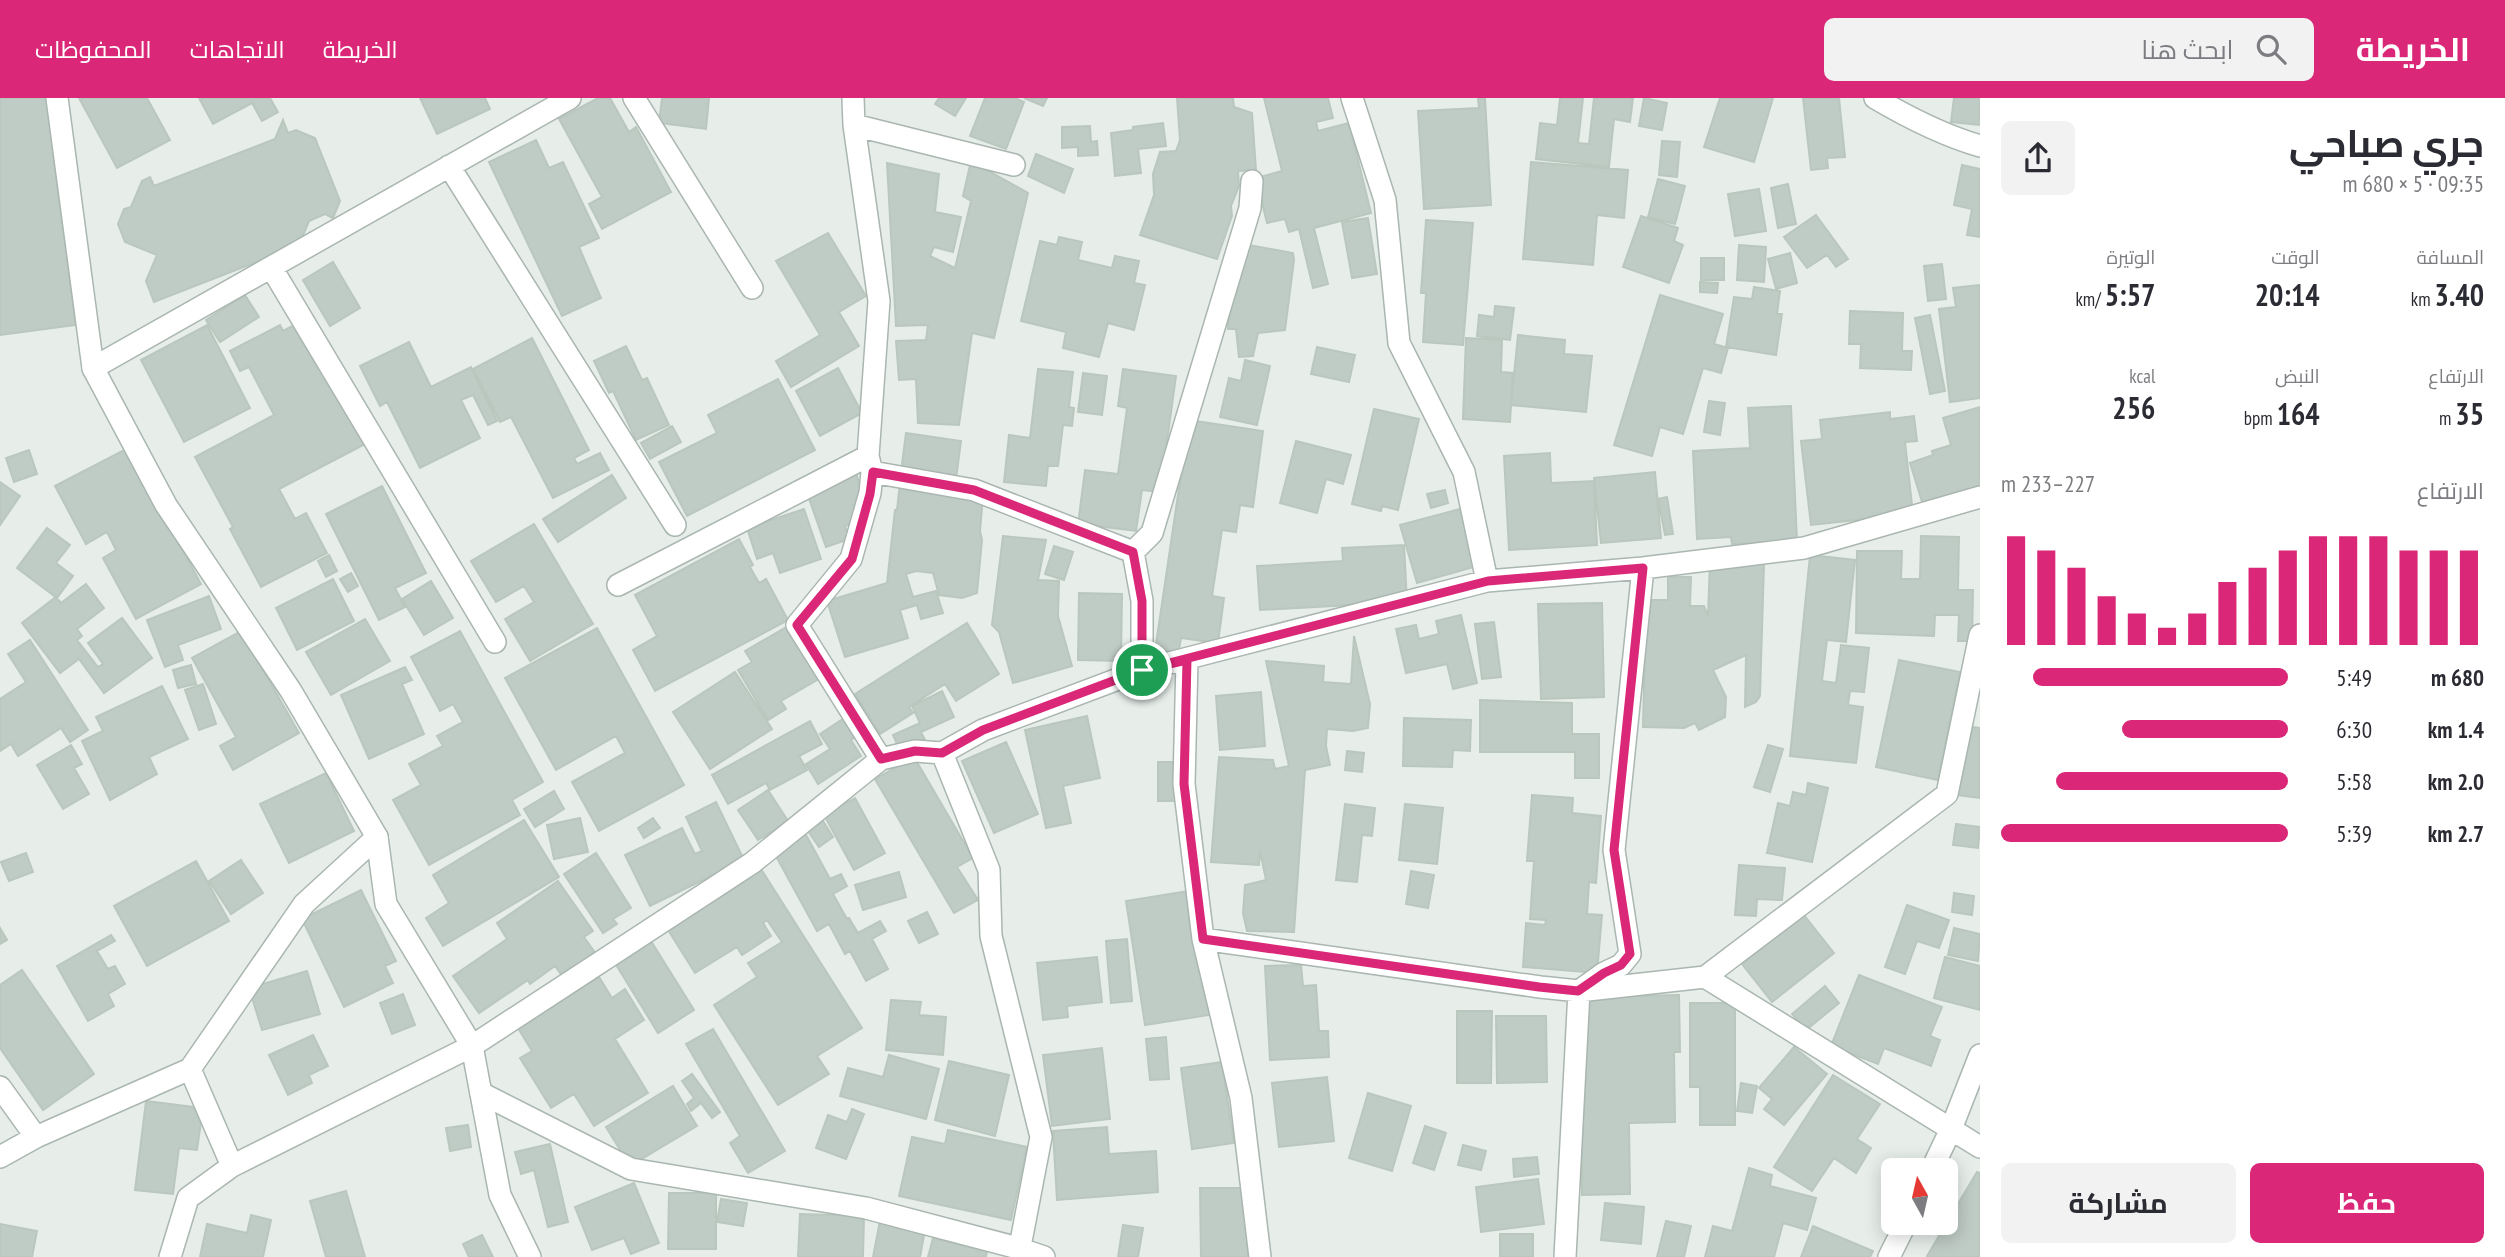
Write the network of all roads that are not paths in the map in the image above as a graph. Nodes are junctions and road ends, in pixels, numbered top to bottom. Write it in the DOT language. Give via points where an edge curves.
graph roads {
  1 [pos="57,98"];
  2 [pos="570,98"];
  3 [pos="634,98"];
  4 [pos="853,98"];
  5 [pos="1352,98"];
  6 [pos="1875,98"];
  7 [pos="854,125"];
  8 [pos="1980,146"];
  9 [pos="1014,165"];
  10 [pos="449,166"];
  11 [pos="1252,181"];
  12 [pos="271,267"];
  13 [pos="752,288"];
  14 [pos="93,368"];
  15 [pos="870,464"];
  16 [pos="1980,499"];
  17 [pos="675,525"];
  18 [pos="1133,552"];
  19 [pos="1643,568"];
  20 [pos="1488,581"];
  21 [pos="618,585"];
  22 [pos="1980,635"];
  23 [pos="495,642"];
  24 [pos="1187,660"];
  25 [pos="1142,670"];
  26 [pos="942,753"];
  27 [pos="881,759"];
  28 [pos="377,837"];
  29 [pos="1203,939"];
  30 [pos="1704,977"];
  31 [pos="1578,991"];
  32 [pos="472,1046"];
  33 [pos="1980,1055"];
  34 [pos="190,1069"];
  35 [pos="0,1087"];
  36 [pos="481,1093"];
  37 [pos="1951,1129"];
  38 [pos="36,1137"];
  39 [pos="1980,1147"];
  40 [pos="0,1157"];
  41 [pos="1937,1158"];
  42 [pos="232,1166"];
  43 [pos="1900,1236"];
  44 [pos="1018,1253"];
  45 [pos="170,1257"];
  46 [pos="530,1257"];
  47 [pos="1044,1257"];
  48 [pos="1261,1257"];
  49 [pos="1565,1257"];
  50 [pos="1889,1257"];
  1 -- 14 [label="street"];
  2 -- 10 [label="street"];
  3 -- 13 [label="street"];
  4 -- 7 [label="street"];
  5 -- 20 [label="street" via="1385,200 1399,343 1464,472"];
  6 -- 8 [label="street" via="1915,121"];
  7 -- 9 [label="street"];
  7 -- 15 [label="street" via="879,301"];
  10 -- 12 [label="street"];
  10 -- 17 [label="street"];
  11 -- 18 [label="street" via="1250,208 1152,533"];
  12 -- 14 [label="street"];
  12 -- 23 [label="street"];
  14 -- 28 [label="street" via="166,505 291,691"];
  15 -- 18 [label="street" via="974,490"];
  15 -- 21 [label="street"];
  15 -- 27 [label="street" via="870,494 852,559 797,625"];
  16 -- 19 [label="street" via="1804,548"];
  18 -- 25 [label="street" via="1142,601"];
  19 -- 20 [label="street"];
  19 -- 31 [label="street" via="1614,850 1630,954 1621,965"];
  20 -- 24 [label="street"];
  22 -- 30 [label="street" via="1947,794"];
  24 -- 25 [label="street"];
  24 -- 29 [label="street" via="1184,784"];
  25 -- 26 [label="street" via="983,730"];
  26 -- 27 [label="street" via="915,751"];
  26 -- 44 [label="street" via="989,870 990,936 1041,1137"];
  27 -- 32 [label="street" via="752,863"];
  28 -- 32 [label="street" via="386,904"];
  28 -- 34 [label="street" via="304,904"];
  29 -- 31 [label="street"];
  29 -- 48 [label="street" via="1241,1098"];
  30 -- 31 [label="street"];
  30 -- 37 [label="street"];
  31 -- 49 [label="street"];
  32 -- 36 [label="street"];
  32 -- 42 [label="street"];
  33 -- 37 [label="street"];
  34 -- 38 [label="street"];
  34 -- 42 [label="street"];
  35 -- 38 [label="street"];
  36 -- 44 [label="street" via="631,1169 866,1208"];
  36 -- 46 [label="street" via="500,1195"];
  37 -- 39 [label="street"];
  37 -- 41 [label="street"];
  38 -- 40 [label="street"];
  42 -- 45 [label="street" via="188,1198"];
  43 -- 50 [label="street"];
  44 -- 47 [label="street"];
}
